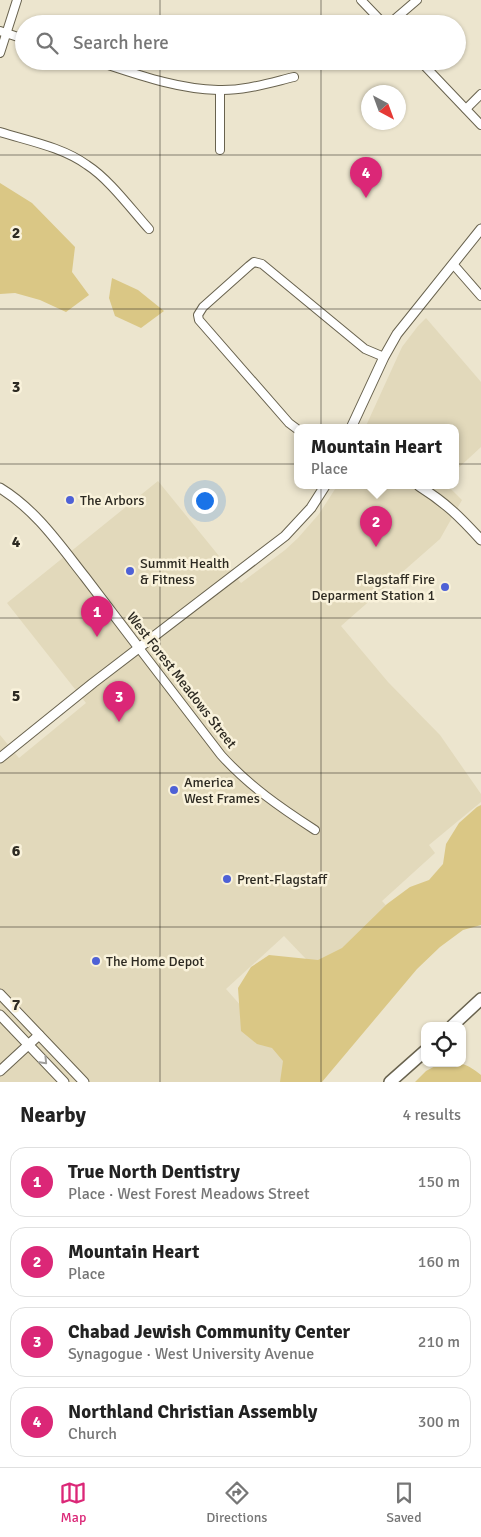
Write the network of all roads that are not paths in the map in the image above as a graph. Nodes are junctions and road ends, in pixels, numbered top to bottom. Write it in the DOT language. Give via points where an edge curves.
graph roads {
  1 [pos="17,0"];
  2 [pos="361,0"];
  3 [pos="417,0"];
  4 [pos="375,15"];
  5 [pos="400,15"];
  6 [pos="3,32"];
  7 [pos="15,36"];
  8 [pos="0,53"];
  9 [pos="126,70"];
  10 [pos="429,70"];
  11 [pos="294,77"];
  12 [pos="220,90"];
  13 [pos="481,94"];
  14 [pos="466,109"];
  15 [pos="481,125"];
  16 [pos="0,132"];
  17 [pos="220,150"];
  18 [pos="149,229"];
  19 [pos="481,229"];
  20 [pos="453,264"];
  21 [pos="481,296"];
  22 [pos="384,358"];
  23 [pos="353,424"];
  24 [pos="294,427"];
  25 [pos="0,488"];
  26 [pos="323,489"];
  27 [pos="425,489"];
  28 [pos="481,540"];
  29 [pos="139,648"];
  30 [pos="0,758"];
  31 [pos="315,830"];
  32 [pos="0,994"];
  33 [pos="481,1000"];
  34 [pos="0,1015"];
  35 [pos="456,1022"];
  36 [pos="38,1036"];
  37 [pos="28,1044"];
  38 [pos="421,1055"];
  39 [pos="0,1071"];
  40 [pos="64,1082"];
  41 [pos="84,1082"];
  42 [pos="390,1082"];
  1 -- 6 [label="street"];
  2 -- 4 [label="street"];
  3 -- 5 [label="street"];
  6 -- 7 [label="street"];
  6 -- 8 [label="street"];
  9 -- 12 [label="street" via="185,88"];
  10 -- 14 [label="street"];
  11 -- 12 [label="street"];
  12 -- 17 [label="street"];
  13 -- 14 [label="street"];
  14 -- 15 [label="street"];
  16 -- 18 [label="street" via="62,152 87,164"];
  19 -- 20 [label="street"];
  20 -- 21 [label="street"];
  20 -- 22 [label="street" via="404,325"];
  22 -- 23 [label="street"];
  22 -- 24 [label="street" via="365,349 262,264 254,262 202,307 199,320"];
  25 -- 29 [label="street, West Forest Meadows Street" via="38,518"];
  26 -- 29 [label="street" via="311,508 285,536"];
  27 -- 28 [label="street" via="458,514"];
  29 -- 30 [label="street"];
  29 -- 31 [label="street, West Forest Meadows Street" via="233,768 272,802"];
  32 -- 36 [label="street"];
  33 -- 35 [label="main road"];
  34 -- 37 [label="street"];
  36 -- 37 [label="street"];
  36 -- 41 [label="street"];
  37 -- 39 [label="street"];
  37 -- 40 [label="street, one-way"];
  38 -- 42 [label="main road"];
}
